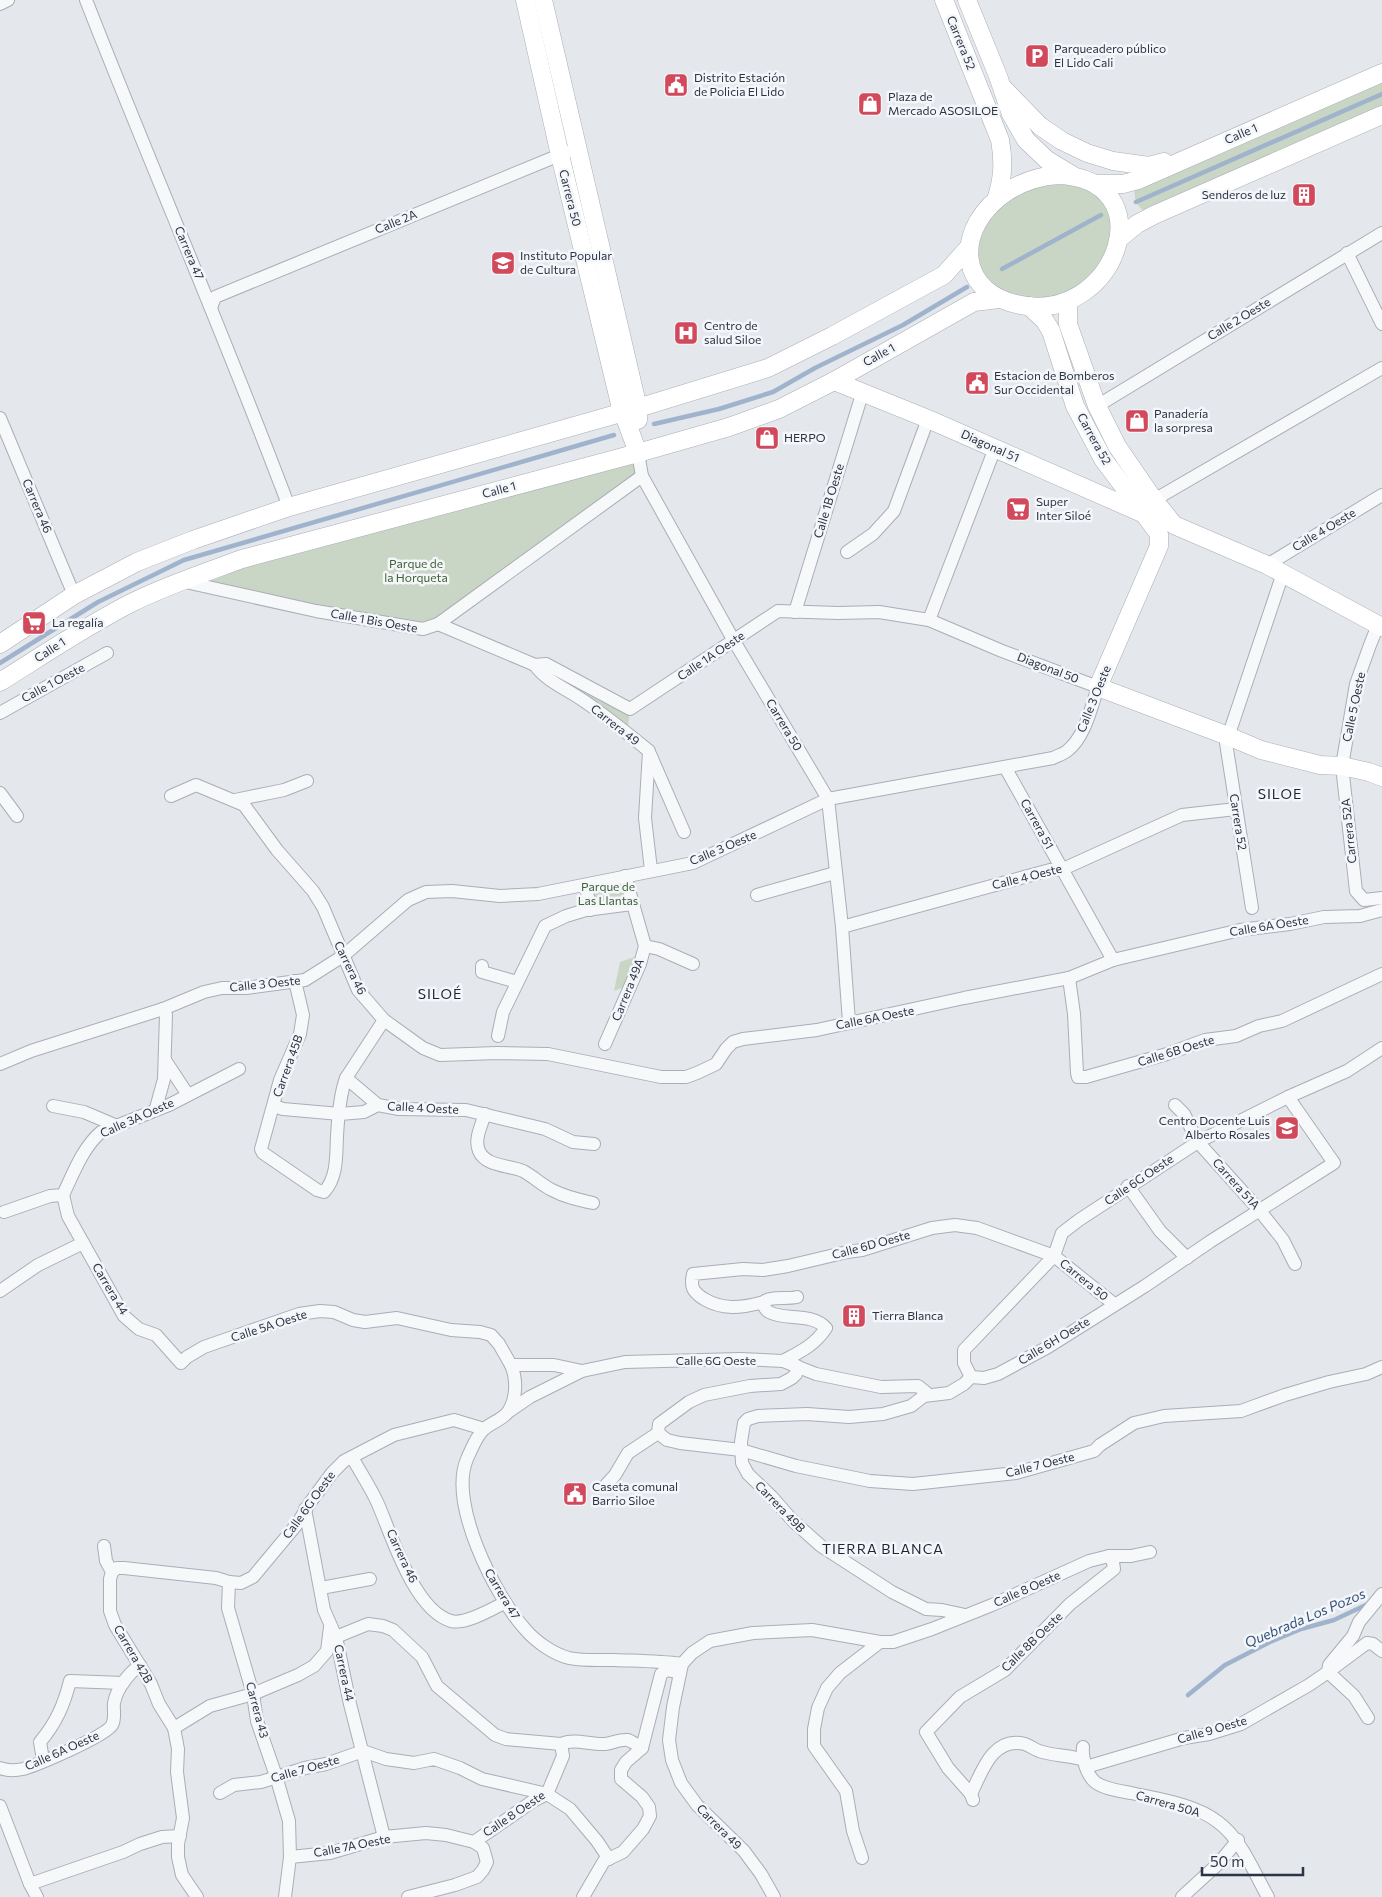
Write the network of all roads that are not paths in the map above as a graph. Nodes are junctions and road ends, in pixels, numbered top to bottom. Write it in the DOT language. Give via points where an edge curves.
graph roads {
  1 [pos="8,0"];
  2 [pos="86,0"];
  3 [pos="525,0"];
  4 [pos="543,0"];
  5 [pos="944,0"];
  6 [pos="967,0"];
  7 [pos="0,4"];
  8 [pos="1382,73"];
  9 [pos="1003,88"];
  10 [pos="1382,115"];
  11 [pos="577,148"];
  12 [pos="1198,153"];
  13 [pos="560,155"];
  14 [pos="1072,175"];
  15 [pos="1097,184"];
  16 [pos="996,200"];
  17 [pos="1382,233"];
  18 [pos="1120,238"];
  19 [pos="969,247"];
  20 [pos="1347,253"];
  21 [pos="210,299"];
  22 [pos="999,299"];
  23 [pos="1068,302"];
  24 [pos="1029,306"];
  25 [pos="1382,324"];
  26 [pos="1080,357"];
  27 [pos="1061,362"];
  28 [pos="1382,368"];
  29 [pos="834,381"];
  30 [pos="863,391"];
  31 [pos="1097,406"];
  32 [pos="630,410"];
  33 [pos="0,418"];
  34 [pos="928,419"];
  35 [pos="995,448"];
  36 [pos="638,453"];
  37 [pos="642,476"];
  38 [pos="1382,495"];
  39 [pos="289,507"];
  40 [pos="1149,507"];
  41 [pos="847,552"];
  42 [pos="1267,565"];
  43 [pos="1283,574"];
  44 [pos="180,581"];
  45 [pos="74,595"];
  46 [pos="795,612"];
  47 [pos="928,620"];
  48 [pos="438,624"];
  49 [pos="1381,625"];
  50 [pos="734,641"];
  51 [pos="0,644"];
  52 [pos="107,653"];
  53 [pos="535,665"];
  54 [pos="0,682"];
  55 [pos="1098,687"];
  56 [pos="630,709"];
  57 [pos="0,713"];
  58 [pos="1228,736"];
  59 [pos="649,751"];
  60 [pos="1342,766"];
  61 [pos="1005,767"];
  62 [pos="1382,777"];
  63 [pos="306,781"];
  64 [pos="171,796"];
  65 [pos="1,797"];
  66 [pos="828,799"];
  67 [pos="235,800"];
  68 [pos="1236,809"];
  69 [pos="17,816"];
  70 [pos="684,832"];
  71 [pos="1063,869"];
  72 [pos="651,870"];
  73 [pos="835,873"];
  74 [pos="625,876"];
  75 [pos="586,885"];
  76 [pos="757,895"];
  77 [pos="1382,898"];
  78 [pos="632,904"];
  79 [pos="1252,908"];
  80 [pos="590,910"];
  81 [pos="1382,910"];
  82 [pos="842,927"];
  83 [pos="645,946"];
  84 [pos="342,956"];
  85 [pos="1113,960"];
  86 [pos="693,964"];
  87 [pos="482,966"];
  88 [pos="1382,974"];
  89 [pos="1070,978"];
  90 [pos="295,982"];
  91 [pos="517,982"];
  92 [pos="163,1009"];
  93 [pos="384,1020"];
  94 [pos="849,1022"];
  95 [pos="498,1036"];
  96 [pos="605,1044"];
  97 [pos="1382,1048"];
  98 [pos="165,1060"];
  99 [pos="0,1064"];
  100 [pos="239,1069"];
  101 [pos="346,1078"];
  102 [pos="188,1094"];
  103 [pos="1288,1097"];
  104 [pos="378,1105"];
  105 [pos="1175,1105"];
  106 [pos="53,1106"];
  107 [pos="274,1106"];
  108 [pos="156,1108"];
  109 [pos="340,1114"];
  110 [pos="485,1114"];
  111 [pos="117,1126"];
  112 [pos="1198,1142"];
  113 [pos="594,1144"];
  114 [pos="1128,1186"];
  115 [pos="63,1195"];
  116 [pos="593,1203"];
  117 [pos="1260,1211"];
  118 [pos="4,1212"];
  119 [pos="83,1244"];
  120 [pos="1054,1256"];
  121 [pos="1187,1258"];
  122 [pos="1295,1264"];
  123 [pos="0,1291"];
  124 [pos="797,1298"];
  125 [pos="762,1303"];
  126 [pos="1114,1304"];
  127 [pos="783,1361"];
  128 [pos="181,1363"];
  129 [pos="512,1364"];
  130 [pos="797,1366"];
  131 [pos="1382,1367"];
  132 [pos="582,1371"];
  133 [pos="971,1377"];
  134 [pos="929,1394"];
  135 [pos="508,1412"];
  136 [pos="484,1429"];
  137 [pos="658,1433"];
  138 [pos="741,1450"];
  139 [pos="352,1457"];
  140 [pos="606,1485"];
  141 [pos="305,1509"];
  142 [pos="104,1546"];
  143 [pos="1150,1552"];
  144 [pos="1110,1556"];
  145 [pos="112,1572"];
  146 [pos="370,1579"];
  147 [pos="229,1582"];
  148 [pos="321,1588"];
  149 [pos="1382,1594"];
  150 [pos="504,1603"];
  151 [pos="926,1608"];
  152 [pos="965,1615"];
  153 [pos="928,1630"];
  154 [pos="333,1632"];
  155 [pos="880,1642"];
  156 [pos="1382,1651"];
  157 [pos="140,1665"];
  158 [pos="681,1668"];
  159 [pos="1328,1672"];
  160 [pos="123,1683"];
  161 [pos="253,1694"];
  162 [pos="1368,1718"];
  163 [pos="175,1734"];
  164 [pos="568,1742"];
  165 [pos="642,1748"];
  166 [pos="363,1751"];
  167 [pos="1085,1758"];
  168 [pos="44,1760"];
  169 [pos="0,1768"];
  170 [pos="276,1776"];
  171 [pos="540,1792"];
  172 [pos="220,1793"];
  173 [pos="0,1806"];
  174 [pos="180,1836"];
  175 [pos="384,1837"];
  176 [pos="1238,1840"];
  177 [pos="474,1842"];
  178 [pos="290,1857"];
  179 [pos="862,1858"];
  180 [pos="608,1859"];
  181 [pos="30,1884"];
  182 [pos="37,1897"];
  183 [pos="197,1897"];
  184 [pos="285,1897"];
  185 [pos="408,1897"];
  186 [pos="583,1897"];
  187 [pos="774,1897"];
  188 [pos="1182,1897"];
  189 [pos="1268,1897"];
  1 -- 7 [label="street"];
  2 -- 21 [label="street, Carrera 47" via="137,130"];
  3 -- 13 [label="main road, Carrera 50"];
  4 -- 11 [label="main road, Carrera 50"];
  5 -- 16 [label="main road, Carrera 52" via="1000,140 1004,158"];
  6 -- 9 [label="main road, Carrera 52"];
  8 -- 12 [label="main road, Calle 1"];
  9 -- 12 [label="main road" via="1040,126 1087,153 1149,166"];
  9 -- 14 [label="main road, Carrera 52" via="1011,114 1026,140 1047,160"];
  10 -- 18 [label="main road" via="1154,215"];
  11 -- 13 [label="street, Calle 2A"];
  11 -- 32 [label="main road, Carrera 50"];
  12 -- 15 [label="main road, Calle 1" via="1138,180 1123,184"];
  13 -- 21 [label="street, Calle 2A"];
  13 -- 32 [label="main road, Carrera 50"];
  14 -- 15 [label="main road"];
  14 -- 16 [label="main road" via="1031,179"];
  15 -- 18 [label="main road" via="1116,208"];
  16 -- 19 [label="main road" via="980,220"];
  17 -- 20 [label="street, Calle 2 Oeste"];
  18 -- 23 [label="main road" via="1108,268 1097,282"];
  19 -- 22 [label="main road" via="975,278"];
  19 -- 32 [label="main road" via="944,275 776,364"];
  20 -- 25 [label="street"];
  20 -- 31 [label="street, Calle 2 Oeste"];
  21 -- 39 [label="street, Carrera 47"];
  22 -- 24 [label="main road"];
  22 -- 29 [label="main road, Calle 1" via="974,302"];
  23 -- 24 [label="main road" via="1049,307"];
  23 -- 26 [label="main road, Carrera 52" via="1068,324"];
  24 -- 27 [label="main road, Carrera 52" via="1051,331"];
  26 -- 27 [label="main road"];
  26 -- 31 [label="main road, Carrera 52"];
  27 -- 40 [label="main road, Carrera 52" via="1076,406 1103,459"];
  28 -- 40 [label="street"];
  29 -- 30 [label="main road, Diagonal 51"];
  29 -- 36 [label="main road, Calle 1" via="779,408"];
  30 -- 34 [label="main road, Diagonal 51"];
  30 -- 46 [label="street, Calle 1B Oeste"];
  31 -- 40 [label="main road, Carrera 52"];
  32 -- 36 [label="main road, Carrera 50"];
  32 -- 39 [label="main road"];
  33 -- 45 [label="street, Carrera 46"];
  34 -- 35 [label="main road, Diagonal 51"];
  34 -- 41 [label="street" via="894,511 873,534"];
  35 -- 40 [label="main road, Diagonal 51"];
  35 -- 47 [label="street"];
  36 -- 37 [label="street, Carrera 50"];
  36 -- 44 [label="main road, Calle 1" via="242,560"];
  37 -- 48 [label="street, Calle 1 Bis Oeste"];
  37 -- 50 [label="street, Carrera 50"];
  38 -- 42 [label="street, Calle 4 Oeste"];
  39 -- 45 [label="main road" via="137,562"];
  40 -- 42 [label="main road, Diagonal 51" via="1174,525"];
  40 -- 55 [label="main road, Calle 3 Oeste" via="1160,546"];
  42 -- 43 [label="main road, Diagonal 51"];
  43 -- 49 [label="main road, Diagonal 51"];
  43 -- 58 [label="street"];
  44 -- 48 [label="street, Calle 1 Bis Oeste" via="316,611 423,629"];
  44 -- 54 [label="main road, Calle 1" via="89,626"];
  45 -- 51 [label="main road"];
  46 -- 47 [label="street, Diagonal 50" via="879,612"];
  46 -- 50 [label="street, Calle 1A Oeste" via="778,611"];
  47 -- 55 [label="street, Diagonal 50"];
  48 -- 53 [label="street, Carrera 49"];
  49 -- 60 [label="street, Calle 5 Oeste" via="1356,684"];
  50 -- 56 [label="street, Calle 1A Oeste"];
  50 -- 66 [label="street, Carrera 50"];
  52 -- 57 [label="street, Calle 1 Oeste"];
  53 -- 56 [label="street, Carrera 49" via="546,664"];
  53 -- 59 [label="street, Carrera 49" via="542,675 581,699"];
  55 -- 58 [label="main road, Diagonal 50"];
  55 -- 61 [label="street, Calle 3 Oeste" via="1084,726 1067,751 1053,758"];
  58 -- 60 [label="main road, Diagonal 50" via="1261,750 1320,765"];
  58 -- 68 [label="street, Carrera 52" via="1227,754"];
  59 -- 70 [label="street"];
  59 -- 72 [label="street, Carrera 49" via="646,818"];
  60 -- 62 [label="main road, Diagonal 50"];
  60 -- 77 [label="street, Carrera 52A" via="1356,891 1364,900"];
  61 -- 66 [label="street, Calle 3 Oeste"];
  61 -- 71 [label="street, Carrera 51"];
  63 -- 67 [label="street" via="284,790"];
  64 -- 67 [label="street, Carrera 46" via="196,785"];
  65 -- 69 [label="street"];
  66 -- 72 [label="street, Calle 3 Oeste" via="693,863"];
  66 -- 73 [label="street, Carrera 50"];
  67 -- 84 [label="street, Carrera 46" via="244,804 277,850 313,891"];
  68 -- 71 [label="street, Calle 4 Oeste" via="1182,815"];
  68 -- 79 [label="street, Carrera 52"];
  71 -- 82 [label="street, Calle 4 Oeste"];
  71 -- 85 [label="street, Carrera 51"];
  72 -- 74 [label="street, Calle 3 Oeste"];
  73 -- 76 [label="street"];
  73 -- 82 [label="street, Carrera 50"];
  74 -- 75 [label="street, Calle 3 Oeste"];
  74 -- 78 [label="street, Carrera 49A"];
  75 -- 80 [label="street"];
  75 -- 84 [label="street, Calle 3 Oeste" via="538,894 500,896 426,892 408,900"];
  78 -- 80 [label="street"];
  78 -- 83 [label="street, Carrera 49A"];
  80 -- 91 [label="street" via="545,926"];
  81 -- 85 [label="street, Calle 6A Oeste" via="1351,917 1339,915 1240,930"];
  82 -- 94 [label="street, Carrera 50"];
  83 -- 86 [label="street" via="659,948"];
  83 -- 96 [label="street, Carrera 49A"];
  84 -- 90 [label="street, Calle 3 Oeste" via="305,980"];
  84 -- 93 [label="street, Carrera 46" via="358,990"];
  85 -- 89 [label="street, Calle 6A Oeste"];
  87 -- 91 [label="street" via="482,972"];
  88 -- 89 [label="street, Calle 6B Oeste" via="1282,1020 1236,1036 1205,1040 1091,1077 1078,1077"];
  89 -- 94 [label="street, Calle 6A Oeste"];
  90 -- 92 [label="street, Calle 3 Oeste" via="222,988"];
  90 -- 107 [label="street, Carrera 45B" via="303,1015 300,1034 280,1080"];
  91 -- 95 [label="street" via="502,1012"];
  92 -- 98 [label="street" via="166,1015"];
  92 -- 99 [label="street, Calle 3 Oeste"];
  93 -- 94 [label="street, Calle 6A Oeste" via="423,1048 440,1055 548,1054 661,1077 697,1073 716,1064 733,1042 743,1039 817,1030"];
  93 -- 101 [label="street"];
  97 -- 103 [label="street, Calle 6G Oeste" via="1347,1071"];
  98 -- 102 [label="street"];
  98 -- 108 [label="street" via="164,1079"];
  100 -- 102 [label="street, Calle 3A Oeste"];
  101 -- 104 [label="street"];
  101 -- 109 [label="street"];
  102 -- 108 [label="street, Calle 3A Oeste"];
  103 -- 112 [label="street, Calle 6G Oeste"];
  103 -- 117 [label="street, Calle 6H Oeste" via="1334,1163"];
  104 -- 109 [label="street, Calle 4 Oeste" via="364,1112"];
  104 -- 110 [label="street, Calle 4 Oeste"];
  105 -- 112 [label="street, Carrera 51A" via="1184,1114"];
  106 -- 111 [label="street" via="84,1112"];
  107 -- 109 [label="street, Calle 4 Oeste" via="283,1110"];
  107 -- 109 [label="street, Carrera 45B" via="262,1151 324,1192 336,1162"];
  108 -- 111 [label="street, Calle 3A Oeste"];
  110 -- 113 [label="street, Calle 4 Oeste" via="545,1129 573,1142"];
  110 -- 116 [label="street" via="477,1143 484,1159 521,1170 570,1198"];
  111 -- 115 [label="street, Calle 3A Oeste" via="94,1138"];
  112 -- 114 [label="street, Calle 6G Oeste"];
  112 -- 117 [label="street, Carrera 51A"];
  114 -- 120 [label="street, Calle 6G Oeste" via="1062,1233"];
  114 -- 121 [label="street" via="1160,1230"];
  115 -- 118 [label="street" via="50,1196"];
  115 -- 119 [label="street, Carrera 44" via="68,1216"];
  117 -- 121 [label="street, Calle 6H Oeste"];
  117 -- 122 [label="street, Carrera 51A" via="1283,1240"];
  119 -- 123 [label="street" via="38,1265"];
  119 -- 128 [label="street, Carrera 44" via="124,1316 140,1330 156,1335"];
  120 -- 125 [label="street, Calle 6D Oeste" via="977,1228 955,1224 862,1250 788,1266 693,1274 693,1290 715,1305 728,1308"];
  120 -- 126 [label="street, Carrera 50"];
  120 -- 133 [label="street, Calle 6G Oeste" via="964,1350 964,1363"];
  121 -- 126 [label="street, Calle 6H Oeste"];
  124 -- 125 [label="street" via="768,1299"];
  125 -- 127 [label="street" via="771,1314 821,1322 826,1328 814,1343"];
  126 -- 133 [label="street, Calle 6H Oeste" via="1048,1347 998,1374"];
  127 -- 130 [label="street, Calle 6G Oeste"];
  127 -- 132 [label="street, Calle 6G Oeste" via="625,1362"];
  128 -- 129 [label="street, Calle 5A Oeste" via="204,1347 299,1314 320,1311 365,1322 397,1318 491,1335"];
  129 -- 132 [label="street" via="554,1365"];
  129 -- 135 [label="street" via="515,1393"];
  130 -- 134 [label="street, Calle 6G Oeste" via="816,1374 881,1387 918,1386"];
  130 -- 137 [label="street" via="796,1374 781,1384 750,1386 704,1395 689,1402 659,1424"];
  131 -- 138 [label="street, Calle 7 Oeste" via="1241,1411 1164,1416 1134,1423 1094,1451 1016,1473 913,1484 870,1481 796,1466"];
  132 -- 135 [label="street, Calle 6G Oeste"];
  133 -- 134 [label="street" via="949,1393"];
  134 -- 138 [label="street, Carrera 49B" via="911,1406 882,1414 767,1415 748,1419 744,1423"];
  135 -- 136 [label="street, Calle 6G Oeste"];
  136 -- 139 [label="street, Calle 6G Oeste" via="454,1420 394,1435"];
  136 -- 150 [label="street, Carrera 47" via="465,1464 462,1488 483,1562"];
  137 -- 138 [label="street, Calle 7 Oeste" via="667,1440 680,1443"];
  137 -- 140 [label="street" via="628,1454"];
  138 -- 151 [label="street, Carrera 49B" via="742,1463 748,1474 821,1546 892,1592"];
  139 -- 141 [label="street, Calle 6G Oeste" via="332,1473"];
  139 -- 150 [label="street, Carrera 46" via="377,1502 405,1569 429,1607 443,1617 461,1622"];
  141 -- 147 [label="street, Calle 6G Oeste" via="298,1523 253,1576 241,1583"];
  141 -- 148 [label="street, Carrera 44"];
  142 -- 145 [label="street, Carrera 42B"];
  143 -- 144 [label="street, Calle 8 Oeste"];
  144 -- 152 [label="street, Calle 8 Oeste" via="1089,1561"];
  144 -- 167 [label="street, Calle 8B Oeste" via="1114,1569 1107,1576 1070,1604 1005,1670 960,1697 926,1732 948,1768 972,1798 995,1750 1003,1745 1025,1744 1040,1751"];
  145 -- 147 [label="street, Calle 6G Oeste" via="124,1568"];
  145 -- 157 [label="street, Carrera 42B" via="110,1611 120,1636"];
  146 -- 148 [label="street"];
  147 -- 161 [label="street, Carrera 43" via="228,1608"];
  148 -- 154 [label="street, Carrera 44" via="324,1610"];
  149 -- 159 [label="street, Calle 9 Oeste" via="1328,1665"];
  150 -- 158 [label="street, Carrera 47" via="525,1630 568,1658 658,1661"];
  151 -- 152 [label="street, Carrera 49B"];
  151 -- 153 [label="street"];
  152 -- 153 [label="street, Calle 8 Oeste"];
  153 -- 155 [label="street, Calle 8 Oeste" via="893,1642"];
  154 -- 161 [label="street" via="326,1651 314,1666"];
  154 -- 164 [label="street" via="368,1624 393,1630 422,1657 436,1686 495,1735"];
  154 -- 166 [label="street, Carrera 44"];
  155 -- 158 [label="street" via="812,1630 740,1635 710,1641 692,1653"];
  155 -- 179 [label="street" via="840,1673 827,1688 818,1708 814,1729 814,1746 846,1791"];
  156 -- 159 [label="street, Calle 9 Oeste" via="1367,1643"];
  157 -- 160 [label="street, Calle 6A Oeste"];
  157 -- 163 [label="street, Carrera 42B"];
  158 -- 165 [label="street" via="661,1674"];
  158 -- 187 [label="street, Carrera 49" via="669,1740 681,1783 697,1806 744,1852"];
  159 -- 162 [label="street" via="1354,1696"];
  159 -- 167 [label="street, Calle 9 Oeste" via="1242,1724 1209,1734"];
  160 -- 168 [label="street, Calle 6A Oeste" via="114,1702 114,1720 106,1732"];
  160 -- 168 [label="street" via="70,1680 58,1718 40,1742"];
  161 -- 163 [label="street" via="210,1706"];
  161 -- 170 [label="street, Carrera 43" via="257,1721"];
  163 -- 174 [label="street" via="183,1818"];
  164 -- 165 [label="street" via="594,1744 628,1740"];
  164 -- 171 [label="street, Calle 8 Oeste"];
  165 -- 180 [label="street" via="626,1762 621,1770 621,1779 642,1797 649,1807 650,1816 623,1852"];
  166 -- 170 [label="street, Calle 7 Oeste"];
  166 -- 171 [label="street" via="386,1759 414,1763 434,1759 482,1779"];
  166 -- 175 [label="street, Carrera 44"];
  167 -- 176 [label="street, Carrera 50A" via="1088,1775 1096,1783 1201,1812"];
  168 -- 169 [label="street, Calle 6A Oeste" via="22,1769 8,1771"];
  170 -- 172 [label="street, Calle 7 Oeste" via="261,1782 234,1785"];
  170 -- 178 [label="street, Carrera 43" via="289,1821"];
  171 -- 177 [label="street, Calle 8 Oeste" via="533,1801"];
  171 -- 180 [label="street" via="570,1809"];
  173 -- 181 [label="street"];
  174 -- 181 [label="street" via="162,1837 140,1844"];
  174 -- 183 [label="street" via="178,1858 182,1875"];
  175 -- 177 [label="street, Calle 7A Oeste" via="426,1833"];
  175 -- 178 [label="street, Calle 7A Oeste" via="330,1853"];
  176 -- 188 [label="street" via="1219,1863"];
  176 -- 189 [label="street, Carrera 50A"];
  177 -- 185 [label="street, Calle 8 Oeste" via="483,1848 487,1862 477,1877"];
  178 -- 184 [label="street, Carrera 43"];
  180 -- 186 [label="street"];
  181 -- 182 [label="street"];
}
